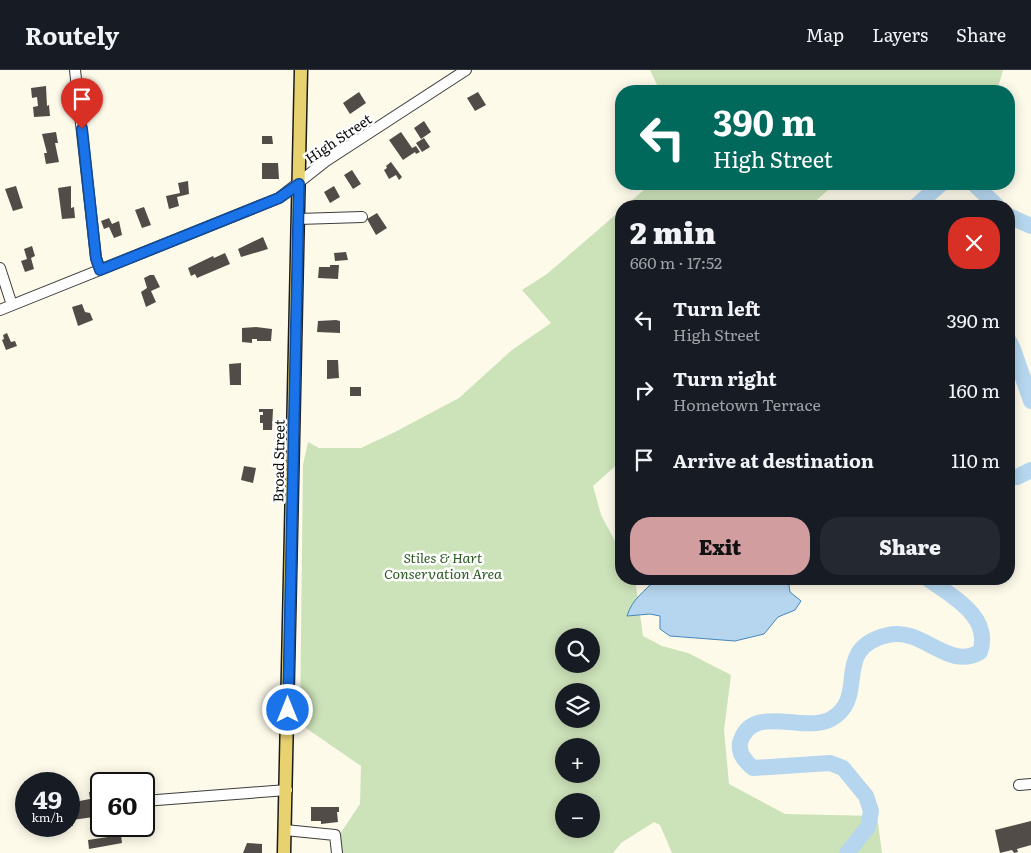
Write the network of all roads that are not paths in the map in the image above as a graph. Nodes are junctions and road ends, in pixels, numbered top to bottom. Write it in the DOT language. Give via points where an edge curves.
graph roads {
  1 [pos="75,70"];
  2 [pos="301,70"];
  3 [pos="466,70"];
  4 [pos="299,184"];
  5 [pos="362,217"];
  6 [pos="298,219"];
  7 [pos="0,268"];
  8 [pos="100,270"];
  9 [pos="12,306"];
  10 [pos="0,310"];
  11 [pos="1031,784"];
  12 [pos="1019,786"];
  13 [pos="286,790"];
  14 [pos="155,800"];
  15 [pos="285,830"];
  16 [pos="284,853"];
  17 [pos="337,853"];
  1 -- 8 [label="street"];
  2 -- 4 [label="main road, Broad Street"];
  3 -- 4 [label="street, High Street" via="326,161"];
  4 -- 6 [label="main road, Broad Street"];
  4 -- 8 [label="street, High Street" via="279,198"];
  5 -- 6 [label="street"];
  6 -- 13 [label="main road, Broad Street"];
  7 -- 9 [label="street"];
  8 -- 9 [label="street, High Street"];
  9 -- 10 [label="street, High Street"];
  11 -- 12 [label="street"];
  13 -- 14 [label="street"];
  13 -- 15 [label="main road, Broad Street"];
  15 -- 16 [label="main road, Broad Street"];
  15 -- 17 [label="street" via="335,835"];
}
